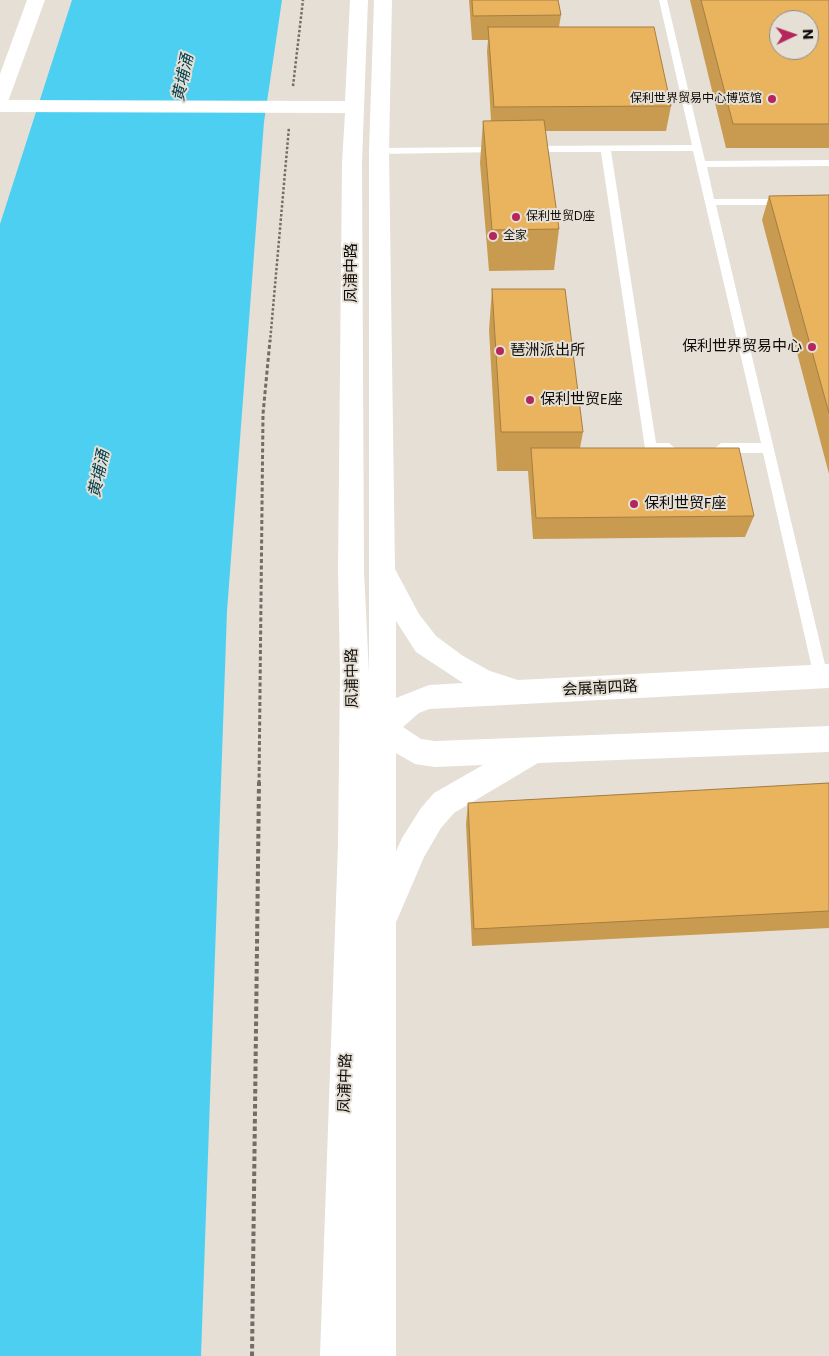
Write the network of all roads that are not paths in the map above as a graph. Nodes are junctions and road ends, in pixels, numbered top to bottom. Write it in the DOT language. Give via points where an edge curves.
graph roads {
  1 [pos="36,0"];
  2 [pos="359,0"];
  3 [pos="383,0"];
  4 [pos="663,0"];
  5 [pos="0,99"];
  6 [pos="0,106"];
  7 [pos="354,107"];
  8 [pos="606,148"];
  9 [pos="697,148"];
  10 [pos="379,151"];
  11 [pos="829,163"];
  12 [pos="702,164"];
  13 [pos="710,202"];
  14 [pos="799,202"];
  15 [pos="680,448"];
  16 [pos="709,448"];
  17 [pos="768,448"];
  18 [pos="381,567"];
  19 [pos="354,672"];
  20 [pos="825,676"];
  21 [pos="524,693"];
  22 [pos="382,729"];
  23 [pos="829,739"];
  24 [pos="532,752"];
  25 [pos="354,788"];
  26 [pos="380,923"];
  27 [pos="339,1356"];
  28 [pos="377,1356"];
  1 -- 5 [label="street"];
  2 -- 7 [label="street, 凤浦中路"];
  3 -- 10 [label="street, 凤浦中路"];
  4 -- 9 [label="lane"];
  6 -- 7 [label="street"];
  7 -- 19 [label="street, 凤浦中路" via="351,561"];
  8 -- 9 [label="lane"];
  8 -- 10 [label="lane"];
  8 -- 15 [label="lane" via="651,448"];
  9 -- 12 [label="lane"];
  10 -- 18 [label="street, 凤浦中路"];
  11 -- 12 [label="lane"];
  12 -- 13 [label="lane"];
  13 -- 14 [label="lane"];
  13 -- 17 [label="lane"];
  16 -- 17 [label="lane"];
  17 -- 20 [label="lane"];
  18 -- 21 [label="street" via="410,622 426,644 483,681"];
  18 -- 22 [label="street, 凤浦中路"];
  19 -- 22 [label="street"];
  19 -- 25 [label="street, 凤浦中路"];
  20 -- 21 [label="street, 会展南四路"];
  21 -- 22 [label="street, 会展南四路" via="429,697 409,704"];
  22 -- 24 [label="street" via="415,751 435,754"];
  22 -- 25 [label="street, 会展南四路"];
  22 -- 26 [label="street, 凤浦中路"];
  23 -- 24 [label="street"];
  24 -- 26 [label="street" via="444,803 413,848"];
  25 -- 27 [label="street, 凤浦中路"];
  26 -- 28 [label="street, 凤浦中路"];
}
